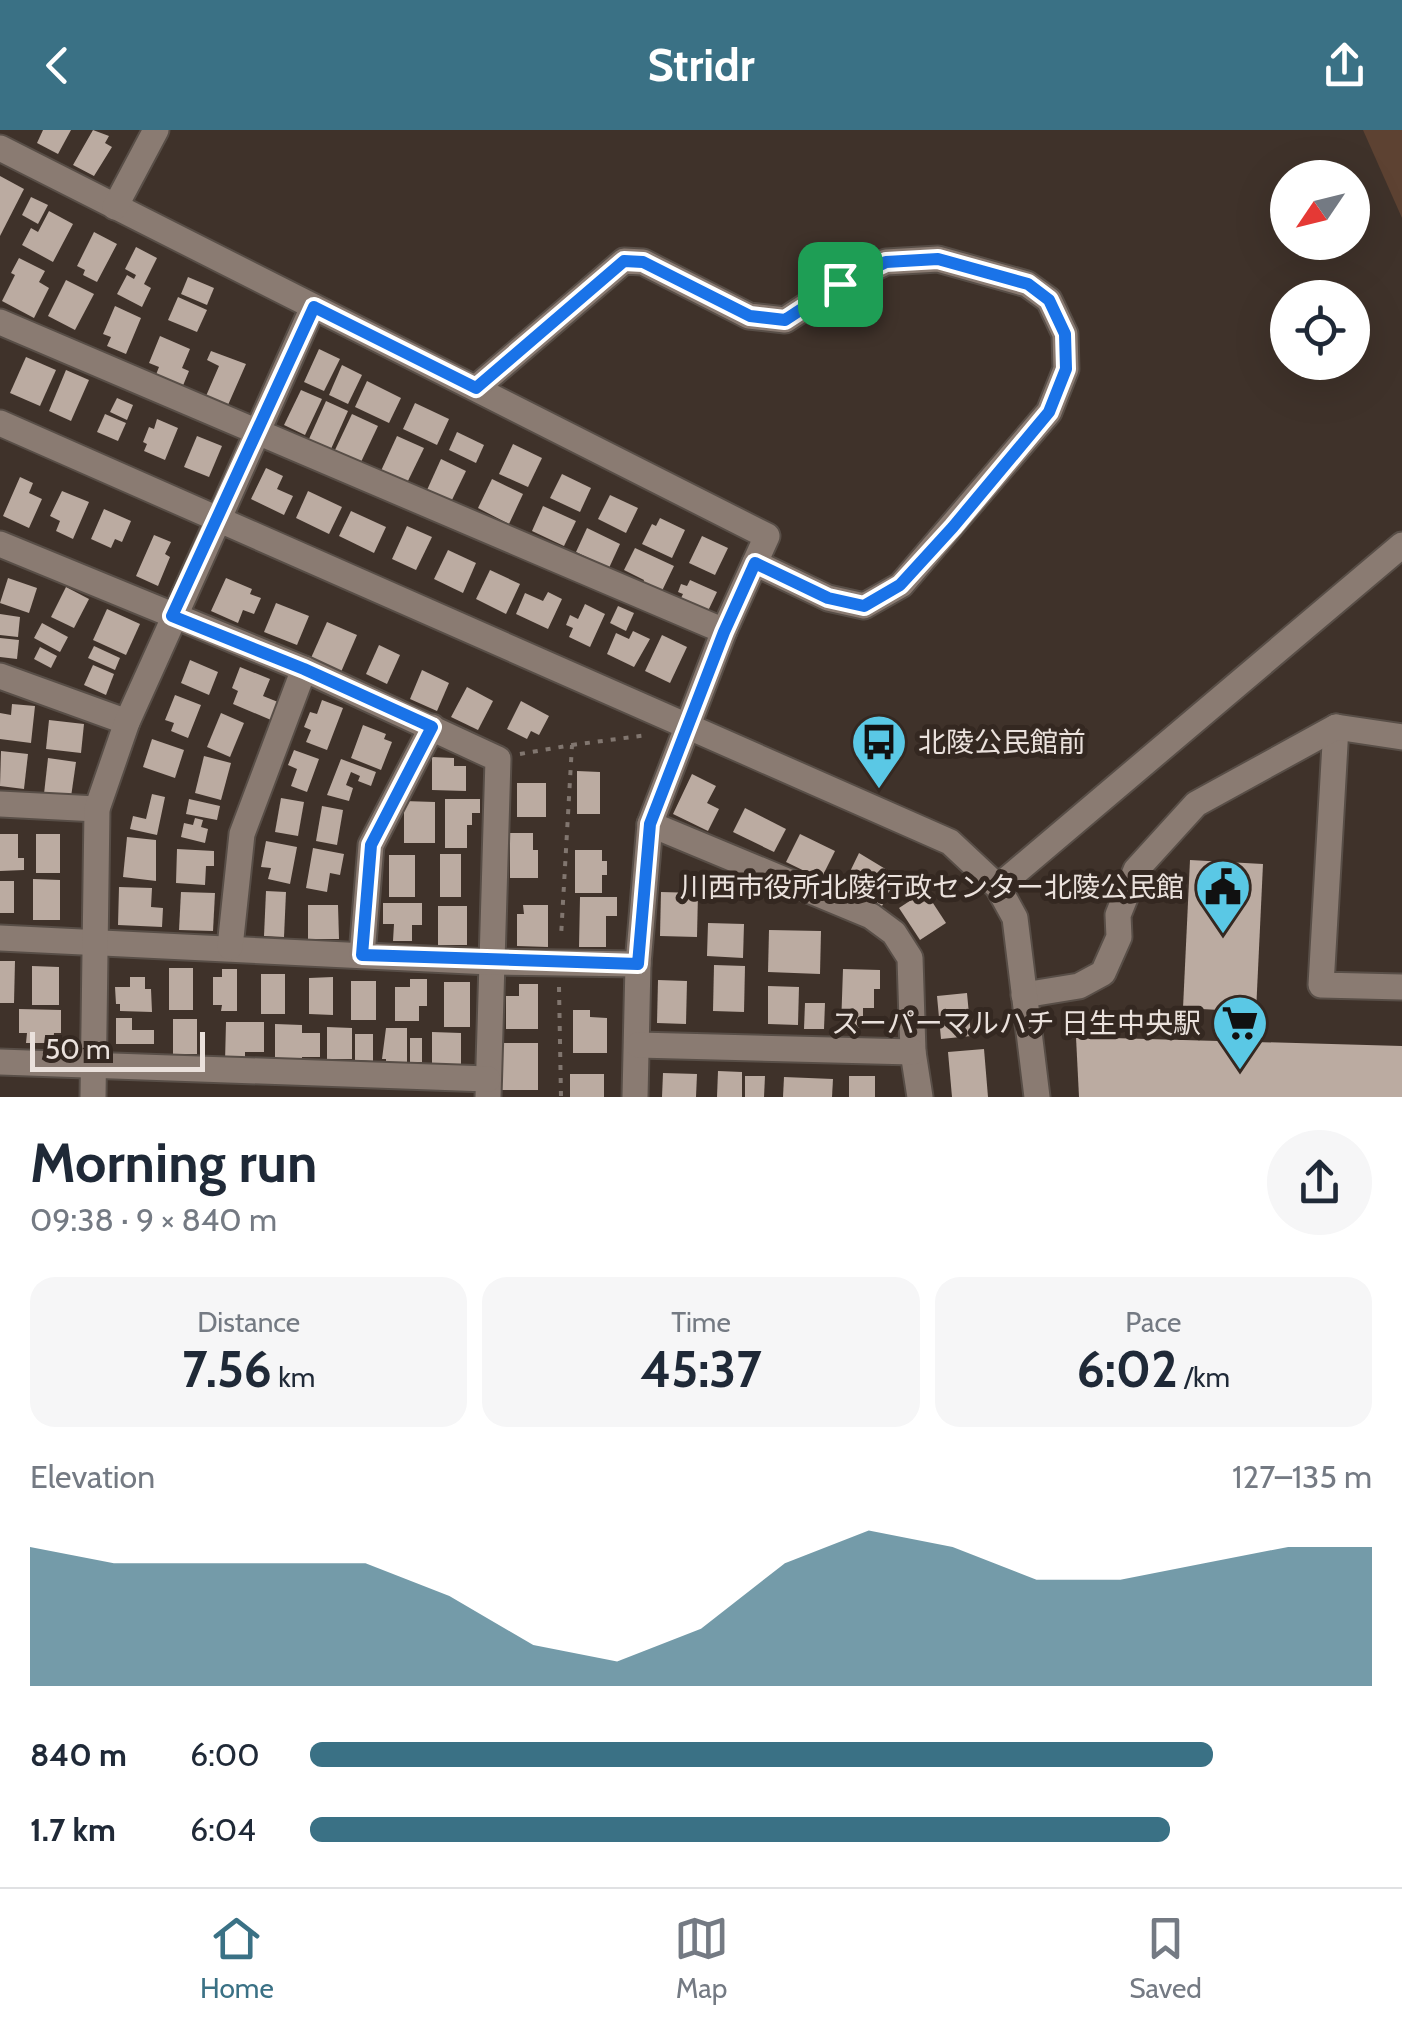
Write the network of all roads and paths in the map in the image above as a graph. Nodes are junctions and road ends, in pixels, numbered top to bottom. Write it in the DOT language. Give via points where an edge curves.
graph roads {
  1 [pos="156,130"];
  2 [pos="0,148"];
  3 [pos="115,207"];
  4 [pos="314,307"];
  5 [pos="0,322"];
  6 [pos="476,388"];
  7 [pos="0,422"];
  8 [pos="257,433"];
  9 [pos="218,518"];
  10 [pos="0,544"];
  11 [pos="1402,545"];
  12 [pos="755,563"];
  13 [pos="172,616"];
  14 [pos="724,632"];
  15 [pos="304,669"];
  16 [pos="0,676"];
  17 [pos="127,722"];
  18 [pos="432,727"];
  19 [pos="1336,727"];
  20 [pos="689,729"];
  21 [pos="650,734"];
  22 [pos="1402,737"];
  23 [pos="572,745"];
  24 [pos="498,758"];
  25 [pos="0,804"];
  26 [pos="97,809"];
  27 [pos="650,824"];
  28 [pos="998,886"];
  29 [pos="0,938"];
  30 [pos="97,943"];
  31 [pos="230,947"];
  32 [pos="362,955"];
  33 [pos="490,962"];
  34 [pos="559,962"];
  35 [pos="638,964"];
  36 [pos="1402,987"];
  37 [pos="1024,995"];
  38 [pos="638,1045"];
  39 [pos="913,1052"];
  40 [pos="0,1062"];
  41 [pos="94,1064"];
  42 [pos="488,1088"];
  43 [pos="92,1097"];
  44 [pos="561,1097"];
  45 [pos="635,1097"];
  46 [pos="920,1097"];
  47 [pos="1037,1097"];
  1 -- 3 [label="street"];
  2 -- 3 [label="street"];
  3 -- 4 [label="street"];
  4 -- 6 [label="street"];
  4 -- 8 [label="street"];
  5 -- 8 [label="street"];
  6 -- 12 [label="street" via="768,536"];
  6 -- 12 [label="street" via="624,261 643,262 750,316 785,320 886,262 938,259 1028,284 1049,300 1065,334 1066,369 1049,412 900,585 864,606 828,598"];
  7 -- 9 [label="street"];
  8 -- 9 [label="street"];
  8 -- 14 [label="street"];
  9 -- 13 [label="street"];
  9 -- 20 [label="street"];
  10 -- 13 [label="street"];
  11 -- 28 [label="street"];
  12 -- 14 [label="street"];
  13 -- 15 [label="street"];
  13 -- 17 [label="street"];
  14 -- 20 [label="street"];
  15 -- 18 [label="street"];
  15 -- 31 [label="street" via="242,834"];
  16 -- 17 [label="street"];
  17 -- 26 [label="street"];
  18 -- 24 [label="street"];
  18 -- 32 [label="street" via="371,845"];
  19 -- 22 [label="street"];
  19 -- 36 [label="street" via="1322,985"];
  19 -- 37 [label="street" via="1196,804 1136,870 1103,973 1079,986"];
  20 -- 27 [label="street"];
  20 -- 28 [label="street" via="950,842"];
  21 -- 23 [label="path"];
  23 -- 24 [label="path"];
  23 -- 34 [label="path"];
  24 -- 33 [label="street"];
  25 -- 26 [label="street"];
  26 -- 30 [label="street"];
  27 -- 35 [label="street"];
  27 -- 39 [label="street" via="870,916 894,933 910,958"];
  28 -- 37 [label="street" via="1015,918"];
  29 -- 30 [label="street"];
  30 -- 31 [label="street"];
  30 -- 41 [label="street"];
  31 -- 32 [label="street"];
  32 -- 33 [label="street"];
  33 -- 34 [label="street"];
  33 -- 42 [label="street"];
  34 -- 35 [label="street"];
  34 -- 44 [label="path"];
  35 -- 38 [label="street"];
  37 -- 47 [label="street"];
  38 -- 39 [label="street"];
  38 -- 45 [label="street"];
  39 -- 46 [label="street"];
  40 -- 41 [label="street"];
  41 -- 42 [label="street"];
  41 -- 43 [label="street"];
}
